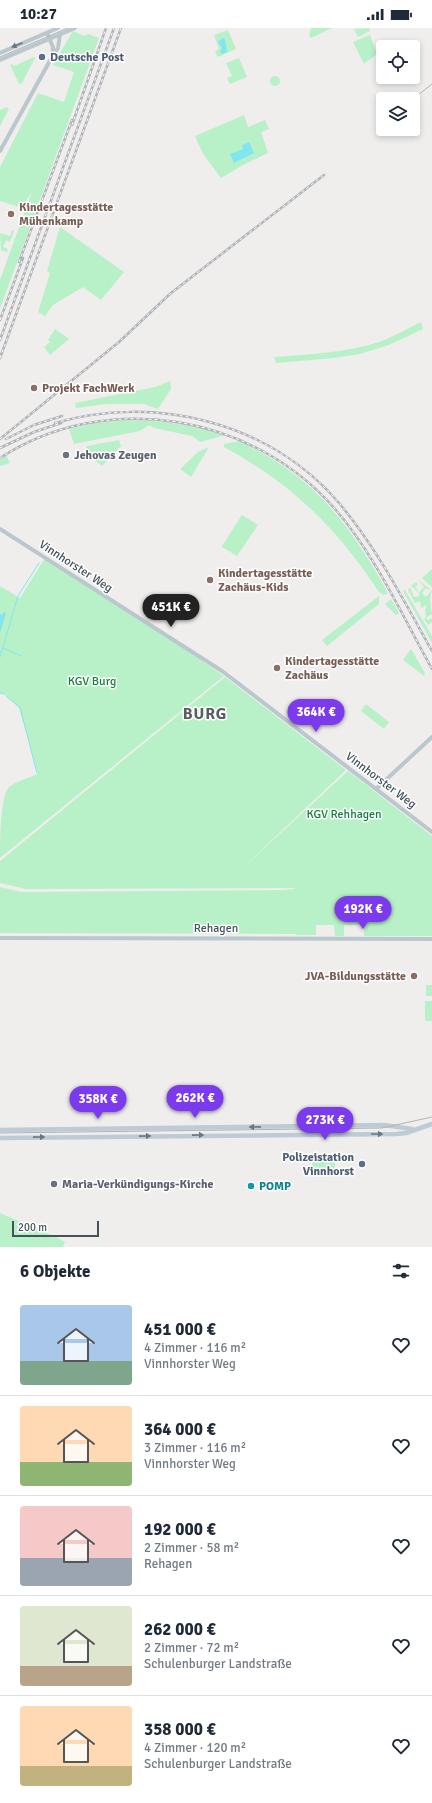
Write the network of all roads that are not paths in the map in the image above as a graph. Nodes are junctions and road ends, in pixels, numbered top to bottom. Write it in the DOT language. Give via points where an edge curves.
graph roads {
  1 [pos="58,28"];
  2 [pos="75,28"];
  3 [pos="47,33"];
  4 [pos="60,34"];
  5 [pos="49,39"];
  6 [pos="0,53"];
  7 [pos="0,60"];
  8 [pos="50,60"];
  9 [pos="0,151"];
  10 [pos="0,529"];
  11 [pos="432,737"];
  12 [pos="376,789"];
  13 [pos="432,832"];
  14 [pos="0,938"];
  15 [pos="432,939"];
  16 [pos="432,1124"];
  17 [pos="412,1129"];
  18 [pos="0,1130"];
  19 [pos="0,1138"];
  1 -- 3 [label="street"];
  2 -- 4 [label="street"];
  3 -- 5 [label="street"];
  3 -- 6 [label="street, one-way"];
  4 -- 5 [label="street"];
  4 -- 8 [label="street" via="57,51"];
  5 -- 7 [label="street"];
  5 -- 8 [label="street" via="53,49"];
  8 -- 9 [label="street"];
  10 -- 12 [label="street, Vinnhorster Weg" via="222,671"];
  11 -- 12 [label="street"];
  12 -- 13 [label="street, Vinnhorster Weg"];
  14 -- 15 [label="street, Rehagen"];
  16 -- 17 [label="main road"];
  17 -- 18 [label="main road, one-way" via="384,1125"];
  19 -- 17 [label="main road, one-way" via="396,1134"];
}
